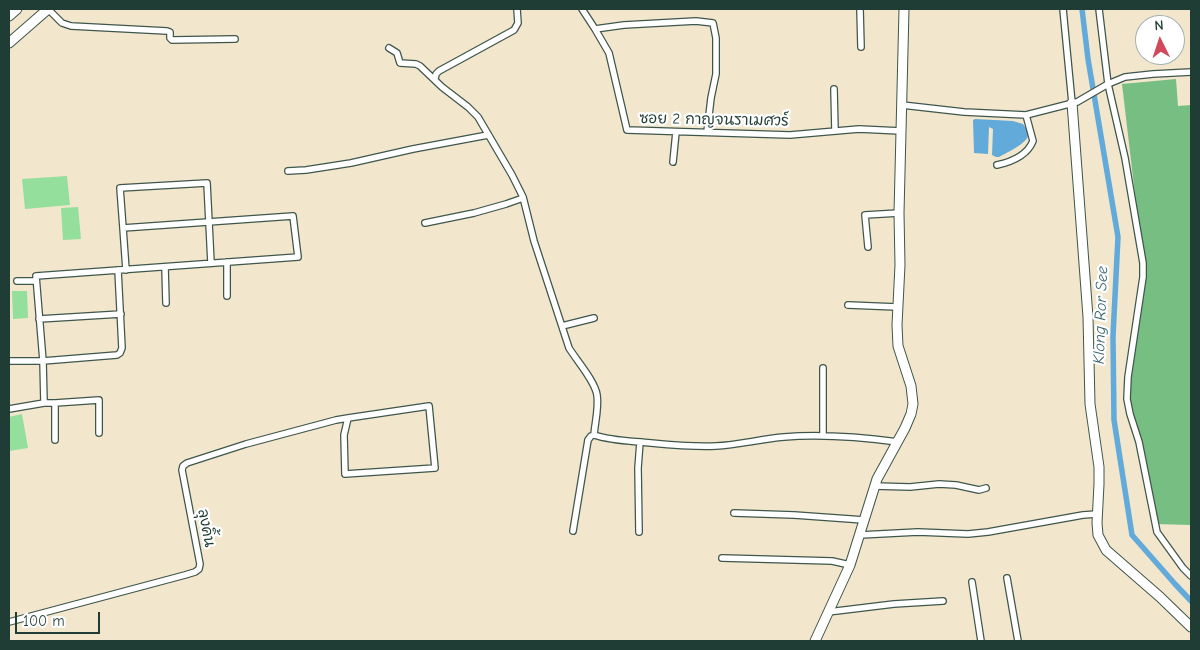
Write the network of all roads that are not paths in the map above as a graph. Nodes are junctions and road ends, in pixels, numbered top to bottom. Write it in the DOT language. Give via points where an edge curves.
graph roads {
  1 [pos="17,9"];
  2 [pos="48,9"];
  3 [pos="517,9"];
  4 [pos="582,9"];
  5 [pos="860,9"];
  6 [pos="904,9"];
  7 [pos="1063,9"];
  8 [pos="1099,9"];
  9 [pos="9,15"];
  10 [pos="596,29"];
  11 [pos="235,38"];
  12 [pos="9,43"];
  13 [pos="389,48"];
  14 [pos="860,48"];
  15 [pos="1191,72"];
  16 [pos="435,79"];
  17 [pos="1106,85"];
  18 [pos="834,89"];
  19 [pos="1074,103"];
  20 [pos="902,105"];
  21 [pos="1026,115"];
  22 [pos="835,131"];
  23 [pos="901,131"];
  24 [pos="676,132"];
  25 [pos="707,132"];
  26 [pos="488,135"];
  27 [pos="673,162"];
  28 [pos="997,165"];
  29 [pos="288,171"];
  30 [pos="523,198"];
  31 [pos="899,213"];
  32 [pos="208,222"];
  33 [pos="425,223"];
  34 [pos="123,228"];
  35 [pos="868,248"];
  36 [pos="227,262"];
  37 [pos="211,263"];
  38 [pos="165,267"];
  39 [pos="118,270"];
  40 [pos="126,270"];
  41 [pos="17,281"];
  42 [pos="36,281"];
  43 [pos="227,296"];
  44 [pos="166,303"];
  45 [pos="848,305"];
  46 [pos="897,307"];
  47 [pos="120,314"];
  48 [pos="594,318"];
  49 [pos="39,319"];
  50 [pos="562,326"];
  51 [pos="9,361"];
  52 [pos="43,361"];
  53 [pos="822,368"];
  54 [pos="44,403"];
  55 [pos="55,403"];
  56 [pos="9,409"];
  57 [pos="348,418"];
  58 [pos="100,433"];
  59 [pos="594,434"];
  60 [pos="823,436"];
  61 [pos="56,440"];
  62 [pos="640,442"];
  63 [pos="898,442"];
  64 [pos="874,486"];
  65 [pos="986,488"];
  66 [pos="734,512"];
  67 [pos="1097,514"];
  68 [pos="864,520"];
  69 [pos="573,532"];
  70 [pos="639,532"];
  71 [pos="860,535"];
  72 [pos="722,558"];
  73 [pos="850,565"];
  74 [pos="1191,576"];
  75 [pos="1007,578"];
  76 [pos="972,582"];
  77 [pos="943,601"];
  78 [pos="828,612"];
  79 [pos="9,622"];
  80 [pos="1191,627"];
  81 [pos="815,641"];
  82 [pos="981,641"];
  83 [pos="1018,641"];
  1 -- 9 [label="street"];
  2 -- 11 [label="street" via="62,23 71,26 167,31 172,40"];
  2 -- 12 [label="street"];
  3 -- 16 [label="street" via="518,23 514,30 439,71"];
  4 -- 10 [label="street, ซอย 2 กาญจนราเมศวร์"];
  5 -- 14 [label="street"];
  6 -- 20 [label="street"];
  7 -- 19 [label="street"];
  8 -- 17 [label="street"];
  10 -- 24 [label="street, ซอย 2 กาญจนราเมศวร์" via="609,53 627,130"];
  10 -- 25 [label="street" via="696,21 713,23 716,74"];
  13 -- 16 [label="street" via="397,52 400,63 418,65"];
  15 -- 17 [label="street" via="1134,75"];
  16 -- 26 [label="street" via="478,117"];
  17 -- 19 [label="street"];
  17 -- 74 [label="street" via="1126,158 1143,263 1127,399 1157,532"];
  18 -- 22 [label="street"];
  19 -- 21 [label="street"];
  19 -- 67 [label="street" via="1088,317 1090,404 1100,484"];
  20 -- 21 [label="street"];
  20 -- 23 [label="street"];
  21 -- 28 [label="street" via="1033,144 1014,160"];
  22 -- 23 [label="street, ซอย 2 กาญจนราเมศวร์" via="859,128"];
  22 -- 25 [label="street, ซอย 2 กาญจนราเมศวร์" via="790,134"];
  23 -- 31 [label="street"];
  24 -- 25 [label="street, ซอย 2 กาญจนราเมศวร์"];
  24 -- 27 [label="street"];
  26 -- 29 [label="street" via="351,163"];
  26 -- 30 [label="street"];
  30 -- 33 [label="street"];
  30 -- 50 [label="street"];
  31 -- 35 [label="street" via="865,214"];
  31 -- 46 [label="street"];
  32 -- 34 [label="street"];
  32 -- 34 [label="street" via="207,184 120,188"];
  32 -- 36 [label="street" via="293,216 298,257"];
  32 -- 37 [label="street"];
  34 -- 40 [label="street"];
  36 -- 37 [label="street"];
  36 -- 43 [label="street"];
  37 -- 38 [label="street"];
  38 -- 40 [label="street"];
  38 -- 44 [label="street"];
  39 -- 40 [label="street"];
  39 -- 42 [label="street" via="36,276"];
  39 -- 47 [label="street"];
  41 -- 42 [label="street"];
  42 -- 49 [label="street"];
  45 -- 46 [label="street"];
  46 -- 63 [label="street" via="897,341 913,400 909,419"];
  47 -- 49 [label="street"];
  47 -- 52 [label="street" via="122,348 119,354"];
  48 -- 50 [label="street"];
  49 -- 52 [label="street"];
  50 -- 59 [label="street" via="575,358 596,388"];
  51 -- 52 [label="street"];
  52 -- 54 [label="street"];
  53 -- 60 [label="street"];
  54 -- 55 [label="street"];
  54 -- 56 [label="street"];
  55 -- 58 [label="street" via="99,400"];
  55 -- 61 [label="street"];
  57 -- 57 [label="street, ลุงคิ้น" via="429,406 435,468 346,474 344,434"];
  57 -- 79 [label="street, ลุงคิ้น" via="246,444 184,465 182,473 199,569"];
  59 -- 62 [label="street"];
  59 -- 69 [label="street" via="588,440"];
  60 -- 62 [label="street" via="708,446"];
  60 -- 63 [label="street"];
  62 -- 70 [label="street"];
  63 -- 64 [label="street"];
  64 -- 65 [label="street" via="938,484 979,490"];
  64 -- 68 [label="street"];
  66 -- 68 [label="street"];
  67 -- 71 [label="street" via="968,534"];
  67 -- 80 [label="street" via="1098,535 1106,550"];
  68 -- 71 [label="street"];
  71 -- 73 [label="street"];
  72 -- 73 [label="street" via="832,561"];
  73 -- 78 [label="street"];
  75 -- 83 [label="street"];
  76 -- 82 [label="street"];
  77 -- 78 [label="street"];
  78 -- 81 [label="street"];
}
